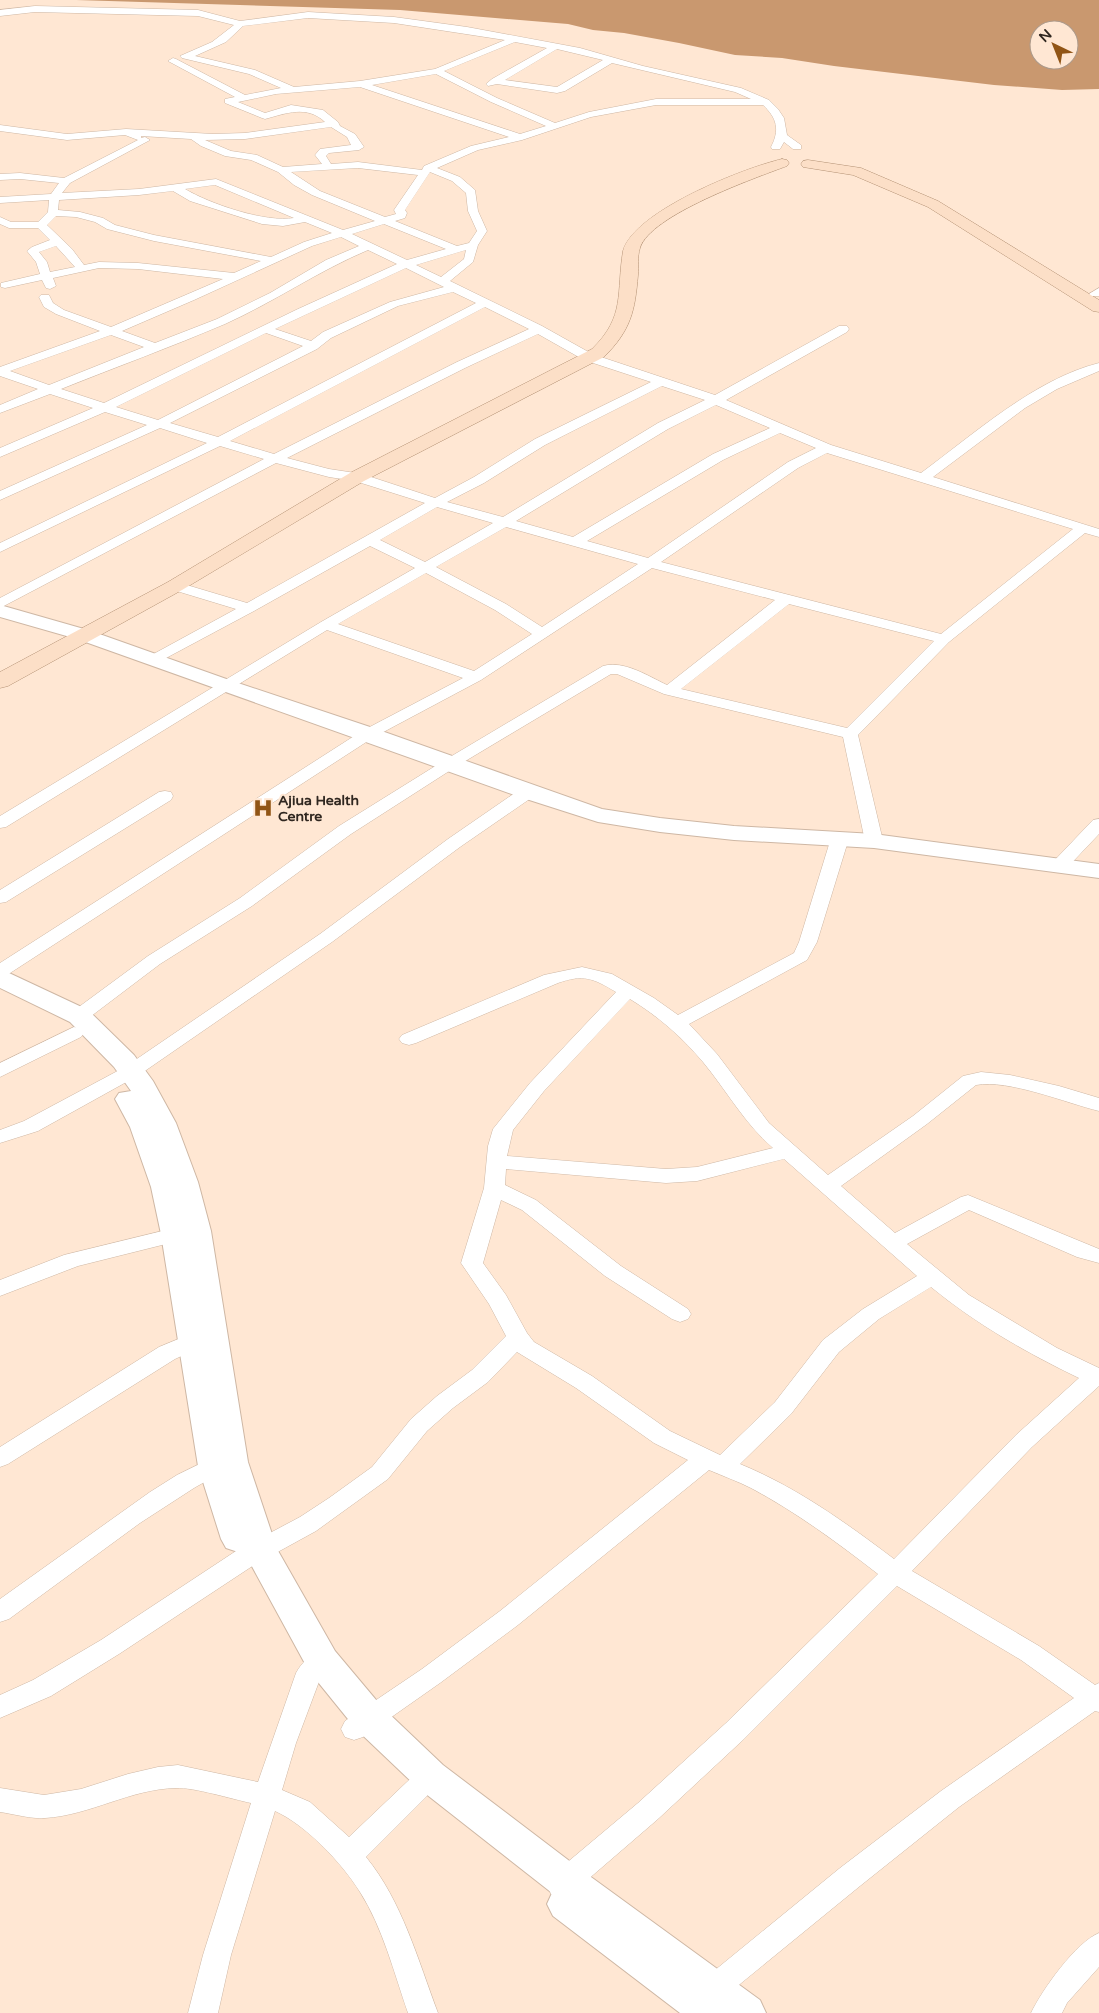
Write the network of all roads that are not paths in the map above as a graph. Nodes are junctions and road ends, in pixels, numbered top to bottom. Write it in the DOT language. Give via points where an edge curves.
graph roads {
  1 [pos="0,13"];
  2 [pos="240,24"];
  3 [pos="514,39"];
  4 [pos="556,46"];
  5 [pos="454,54"];
  6 [pos="186,56"];
  7 [pos="471,57"];
  8 [pos="612,59"];
  9 [pos="436,71"];
  10 [pos="495,81"];
  11 [pos="360,84"];
  12 [pos="292,90"];
  13 [pos="476,92"];
  14 [pos="243,97"];
  15 [pos="766,102"];
  16 [pos="520,112"];
  17 [pos="474,123"];
  18 [pos="335,124"];
  19 [pos="554,126"];
  20 [pos="0,128"];
  21 [pos="126,132"];
  22 [pos="195,137"];
  23 [pos="519,138"];
  24 [pos="773,150"];
  25 [pos="808,153"];
  26 [pos="328,166"];
  27 [pos="282,170"];
  28 [pos="426,170"];
  29 [pos="0,177"];
  30 [pos="49,180"];
  31 [pos="66,181"];
  32 [pos="176,188"];
  33 [pos="0,190"];
  34 [pos="54,197"];
  35 [pos="0,200"];
  36 [pos="53,213"];
  37 [pos="305,219"];
  38 [pos="0,220"];
  39 [pos="385,220"];
  40 [pos="41,225"];
  41 [pos="341,233"];
  42 [pos="55,241"];
  43 [pos="473,245"];
  44 [pos="368,246"];
  45 [pos="457,250"];
  46 [pos="272,260"];
  47 [pos="406,264"];
  48 [pos="81,268"];
  49 [pos="46,276"];
  50 [pos="236,277"];
  51 [pos="448,284"];
  52 [pos="2,285"];
  53 [pos="284,289"];
  54 [pos="37,295"];
  55 [pos="1098,297"];
  56 [pos="325,300"];
  57 [pos="485,303"];
  58 [pos="265,329"];
  59 [pos="538,329"];
  60 [pos="843,329"];
  61 [pos="111,331"];
  62 [pos="313,346"];
  63 [pos="154,347"];
  64 [pos="581,354"];
  65 [pos="1099,366"];
  66 [pos="0,372"];
  67 [pos="659,383"];
  68 [pos="46,389"];
  69 [pos="716,400"];
  70 [pos="105,407"];
  71 [pos="0,408"];
  72 [pos="159,424"];
  73 [pos="780,428"];
  74 [pos="219,442"];
  75 [pos="826,448"];
  76 [pos="0,452"];
  77 [pos="276,458"];
  78 [pos="350,477"];
  79 [pos="922,479"];
  80 [pos="0,496"];
  81 [pos="437,503"];
  82 [pos="504,522"];
  83 [pos="1083,528"];
  84 [pos="1099,533"];
  85 [pos="368,540"];
  86 [pos="577,542"];
  87 [pos="0,548"];
  88 [pos="650,563"];
  89 [pos="426,568"];
  90 [pos="175,586"];
  91 [pos="787,598"];
  92 [pos="0,604"];
  93 [pos="249,608"];
  94 [pos="0,611"];
  95 [pos="326,624"];
  96 [pos="77,633"];
  97 [pos="542,634"];
  98 [pos="944,639"];
  99 [pos="153,660"];
  100 [pos="0,668"];
  101 [pos="476,677"];
  102 [pos="0,681"];
  103 [pos="224,686"];
  104 [pos="670,691"];
  105 [pos="368,734"];
  106 [pos="850,734"];
  107 [pos="451,763"];
  108 [pos="528,792"];
  109 [pos="165,796"];
  110 [pos="0,823"];
  111 [pos="1099,824"];
  112 [pos="840,838"];
  113 [pos="874,841"];
  114 [pos="1058,867"];
  115 [pos="1099,872"];
  116 [pos="0,898"];
  117 [pos="0,971"];
  118 [pos="0,978"];
  119 [pos="628,990"];
  120 [pos="0,993"];
  121 [pos="677,1023"];
  122 [pos="76,1025"];
  123 [pos="409,1039"];
  124 [pos="0,1071"];
  125 [pos="125,1075"];
  126 [pos="1099,1105"];
  127 [pos="0,1137"];
  128 [pos="789,1151"];
  129 [pos="497,1162"];
  130 [pos="828,1185"];
  131 [pos="494,1188"];
  132 [pos="186,1232"];
  133 [pos="893,1243"];
  134 [pos="1099,1256"];
  135 [pos="932,1277"];
  136 [pos="0,1288"];
  137 [pos="680,1314"];
  138 [pos="518,1338"];
  139 [pos="193,1341"];
  140 [pos="1097,1377"];
  141 [pos="0,1458"];
  142 [pos="714,1462"];
  143 [pos="214,1466"];
  144 [pos="253,1554"];
  145 [pos="895,1573"];
  146 [pos="0,1612"];
  147 [pos="316,1667"];
  148 [pos="1097,1698"];
  149 [pos="0,1707"];
  150 [pos="362,1724"];
  151 [pos="418,1788"];
  152 [pos="266,1795"];
  153 [pos="0,1800"];
  154 [pos="348,1856"];
  155 [pos="559,1887"];
  156 [pos="1099,1946"];
  157 [pos="708,2001"];
  158 [pos="203,2013"];
  159 [pos="423,2013"];
  160 [pos="746,2013"];
  161 [pos="1046,2013"];
  1 -- 2 [label="street" via="35,9 198,14"];
  2 -- 3 [label="street" via="308,15 357,17 432,24"];
  2 -- 6 [label="street" via="234,34 221,42"];
  3 -- 4 [label="street"];
  3 -- 7 [label="street"];
  4 -- 8 [label="street"];
  4 -- 10 [label="street"];
  5 -- 7 [label="street"];
  6 -- 12 [label="street" via="252,72"];
  6 -- 14 [label="street" via="173,60"];
  7 -- 9 [label="street"];
  8 -- 10 [label="street" via="557,90"];
  8 -- 15 [label="street" via="723,86"];
  9 -- 11 [label="street"];
  9 -- 13 [label="street"];
  10 -- 13 [label="street"];
  11 -- 12 [label="street"];
  11 -- 17 [label="street"];
  12 -- 14 [label="street"];
  13 -- 16 [label="street"];
  14 -- 18 [label="street" via="228,101 265,116 291,108 320,112"];
  15 -- 19 [label="street" via="665,101 589,115"];
  15 -- 24 [label="street" via="779,118"];
  16 -- 17 [label="street"];
  16 -- 19 [label="street"];
  17 -- 23 [label="street"];
  18 -- 22 [label="street" via="245,136"];
  18 -- 26 [label="street" via="352,136 359,147 324,151 320,155"];
  19 -- 23 [label="street"];
  20 -- 21 [label="street" via="67,137"];
  21 -- 22 [label="street"];
  21 -- 31 [label="street" via="145,140"];
  22 -- 27 [label="street" via="229,154 253,157"];
  23 -- 28 [label="street" via="475,148"];
  24 -- 25 [label="main road"];
  24 -- 25 [label="main road"];
  24 -- 64 [label="main road" via="736,181 674,210 640,233 632,247 625,317 619,331 598,354"];
  25 -- 55 [label="main road" via="933,204"];
  26 -- 27 [label="street"];
  26 -- 28 [label="street"];
  27 -- 39 [label="street" via="316,192"];
  28 -- 39 [label="street" via="402,203 399,210 402,214"];
  28 -- 43 [label="street" via="456,179 471,192 473,211 482,231"];
  29 -- 30 [label="street"];
  30 -- 31 [label="street"];
  30 -- 33 [label="street"];
  31 -- 34 [label="street"];
  32 -- 34 [label="street"];
  32 -- 37 [label="street" via="194,199 266,222"];
  32 -- 37 [label="street" via="216,182"];
  34 -- 35 [label="street"];
  34 -- 36 [label="street"];
  36 -- 40 [label="street"];
  36 -- 46 [label="street" via="76,214 154,238"];
  37 -- 41 [label="street"];
  38 -- 40 [label="street" via="9,225"];
  39 -- 41 [label="street"];
  39 -- 45 [label="street"];
  40 -- 42 [label="street"];
  41 -- 44 [label="street"];
  41 -- 46 [label="street"];
  42 -- 48 [label="street" via="67,249"];
  42 -- 49 [label="street" via="33,251"];
  43 -- 45 [label="street"];
  43 -- 51 [label="street" via="470,260"];
  44 -- 47 [label="street"];
  44 -- 53 [label="street" via="330,262"];
  45 -- 47 [label="street"];
  46 -- 50 [label="street"];
  47 -- 51 [label="street"];
  47 -- 56 [label="street"];
  48 -- 49 [label="street"];
  48 -- 50 [label="street" via="138,266"];
  49 -- 52 [label="street"];
  49 -- 54 [label="street" via="51,289"];
  50 -- 61 [label="street"];
  51 -- 57 [label="street"];
  51 -- 62 [label="street" via="394,304"];
  52 -- 54 [label="street"];
  53 -- 56 [label="street"];
  53 -- 63 [label="street" via="221,321"];
  54 -- 61 [label="street" via="60,312"];
  56 -- 58 [label="street"];
  57 -- 59 [label="street"];
  57 -- 74 [label="street"];
  58 -- 62 [label="street"];
  58 -- 70 [label="street"];
  59 -- 64 [label="street"];
  59 -- 77 [label="street"];
  60 -- 69 [label="street"];
  61 -- 63 [label="street"];
  61 -- 66 [label="street"];
  62 -- 72 [label="street"];
  63 -- 68 [label="street"];
  64 -- 67 [label="street"];
  64 -- 78 [label="main road"];
  65 -- 79 [label="street" via="1053,386 1021,405"];
  66 -- 68 [label="street"];
  67 -- 69 [label="street"];
  67 -- 81 [label="street" via="540,442"];
  68 -- 70 [label="street"];
  68 -- 71 [label="street"];
  69 -- 73 [label="street"];
  69 -- 82 [label="street" via="663,426"];
  70 -- 72 [label="street"];
  70 -- 76 [label="street"];
  72 -- 74 [label="street"];
  72 -- 80 [label="street"];
  73 -- 75 [label="street"];
  73 -- 86 [label="street" via="703,465"];
  74 -- 77 [label="street"];
  74 -- 87 [label="street"];
  75 -- 79 [label="street"];
  75 -- 88 [label="street" via="793,465"];
  77 -- 78 [label="street"];
  77 -- 92 [label="street"];
  78 -- 81 [label="street"];
  78 -- 90 [label="main road"];
  78 -- 96 [label="main road"];
  79 -- 83 [label="street"];
  81 -- 82 [label="street"];
  81 -- 85 [label="street"];
  82 -- 86 [label="street"];
  82 -- 89 [label="street"];
  83 -- 84 [label="street"];
  83 -- 98 [label="street"];
  85 -- 89 [label="street"];
  85 -- 93 [label="street"];
  86 -- 88 [label="street"];
  88 -- 91 [label="street"];
  88 -- 97 [label="street"];
  89 -- 95 [label="street"];
  89 -- 97 [label="street" via="516,615"];
  90 -- 93 [label="street"];
  90 -- 96 [label="main road"];
  91 -- 98 [label="street"];
  91 -- 104 [label="street"];
  93 -- 99 [label="street"];
  94 -- 96 [label="street"];
  95 -- 101 [label="street"];
  95 -- 103 [label="street"];
  96 -- 99 [label="main road"];
  96 -- 100 [label="main road"];
  96 -- 102 [label="main road"];
  97 -- 101 [label="street"];
  98 -- 106 [label="street"];
  99 -- 103 [label="main road"];
  101 -- 105 [label="street"];
  103 -- 105 [label="main road"];
  103 -- 110 [label="street"];
  104 -- 106 [label="street"];
  104 -- 107 [label="street" via="620,670 608,669"];
  105 -- 107 [label="main road"];
  105 -- 117 [label="street"];
  106 -- 113 [label="street"];
  107 -- 108 [label="main road"];
  107 -- 122 [label="street" via="345,830 246,902 154,960"];
  108 -- 112 [label="main road" via="598,814 660,825 734,833"];
  108 -- 125 [label="street" via="326,938"];
  109 -- 116 [label="street"];
  111 -- 114 [label="street"];
  112 -- 113 [label="main road"];
  112 -- 121 [label="street" via="801,956"];
  113 -- 114 [label="main road"];
  114 -- 115 [label="main road"];
  118 -- 122 [label="street"];
  119 -- 121 [label="street"];
  119 -- 123 [label="street" via="592,972 551,978"];
  119 -- 129 [label="street" via="537,1087 503,1129"];
  120 -- 122 [label="street" via="52,1018"];
  121 -- 128 [label="street" via="703,1050 745,1110"];
  122 -- 124 [label="street"];
  122 -- 125 [label="street" via="94,1050"];
  125 -- 127 [label="street" via="31,1126"];
  125 -- 132 [label="street" via="165,1187"];
  126 -- 130 [label="street" via="1010,1081 970,1080"];
  128 -- 129 [label="street" via="697,1174 666,1176"];
  128 -- 130 [label="street"];
  129 -- 131 [label="street"];
  130 -- 133 [label="street"];
  131 -- 137 [label="street" via="529,1205 613,1271"];
  131 -- 138 [label="street" via="472,1263 498,1300"];
  132 -- 136 [label="street" via="72,1260"];
  132 -- 139 [label="street"];
  132 -- 144 [label="street"];
  133 -- 134 [label="street" via="968,1202"];
  133 -- 135 [label="street"];
  135 -- 140 [label="street" via="1004,1327"];
  135 -- 142 [label="street" via="871,1314 831,1346 783,1408"];
  138 -- 142 [label="street" via="526,1348 584,1382 662,1437"];
  138 -- 144 [label="street" via="480,1376 420,1425 380,1473 308,1524"];
  139 -- 141 [label="street" via="167,1353"];
  139 -- 143 [label="street"];
  140 -- 145 [label="street" via="1024,1441"];
  142 -- 145 [label="street" via="792,1500"];
  142 -- 150 [label="street" via="426,1680"];
  143 -- 144 [label="street"];
  143 -- 146 [label="street" via="185,1480"];
  144 -- 147 [label="street"];
  144 -- 149 [label="street" via="110,1647 42,1688"];
  145 -- 148 [label="street"];
  145 -- 155 [label="street" via="736,1731"];
  147 -- 150 [label="street"];
  147 -- 152 [label="street"];
  148 -- 157 [label="street" via="950,1799 850,1877"];
  150 -- 151 [label="street"];
  150 -- 155 [label="street" via="430,1776"];
  151 -- 154 [label="street"];
  151 -- 155 [label="street"];
  152 -- 153 [label="street" via="178,1776 128,1785 81,1802 44,1807"];
  152 -- 154 [label="street" via="300,1810 334,1839"];
  152 -- 158 [label="street" via="217,1955"];
  154 -- 159 [label="street" via="370,1883 391,1925"];
  155 -- 157 [label="street"];
  156 -- 161 [label="street" via="1057,1994"];
  157 -- 160 [label="street"];
}
